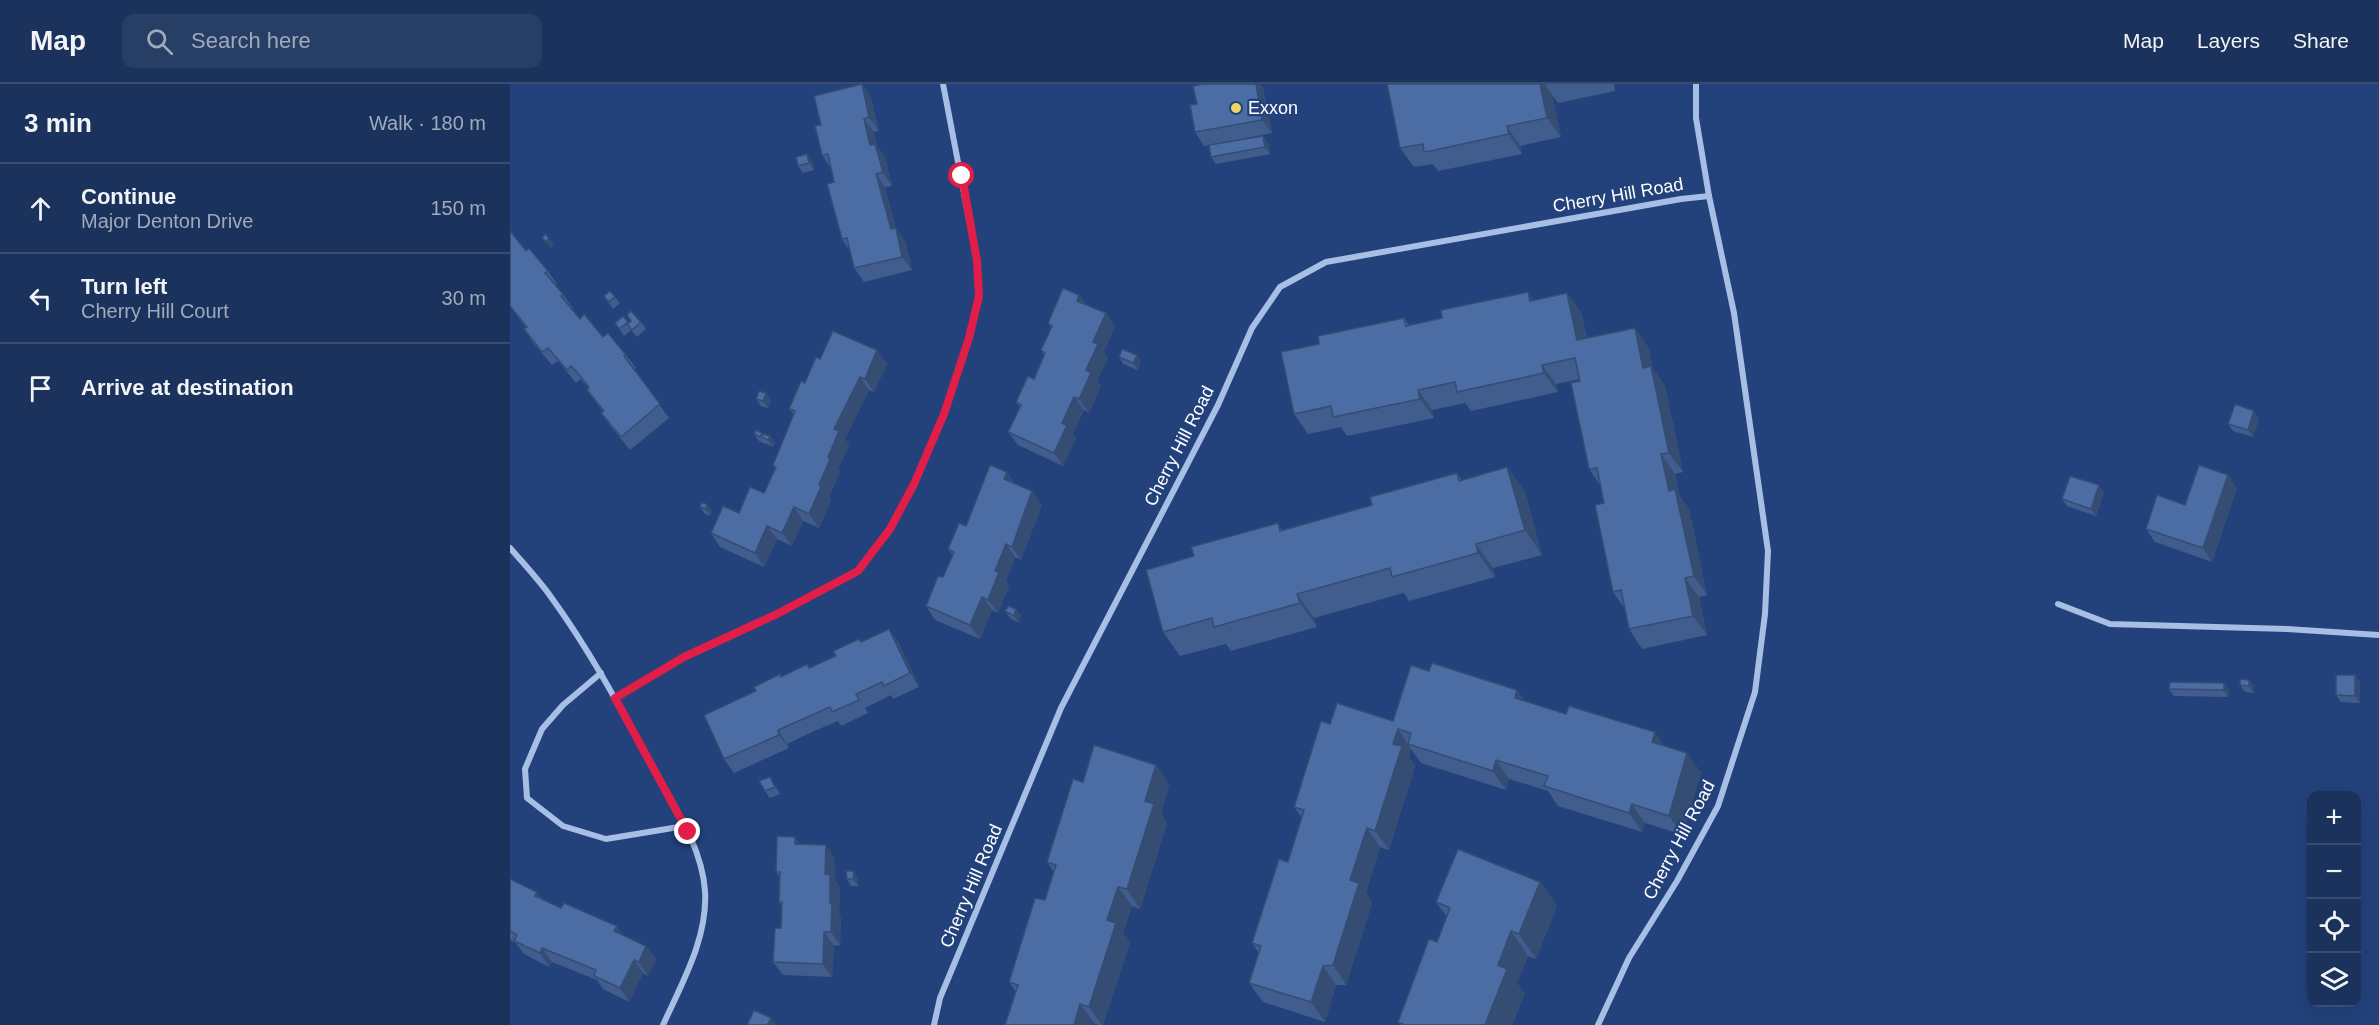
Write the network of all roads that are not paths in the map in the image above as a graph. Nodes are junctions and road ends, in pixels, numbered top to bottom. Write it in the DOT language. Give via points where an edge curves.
graph roads {
  1 [pos="943,84"];
  2 [pos="1696,84"];
  3 [pos="1708,196"];
  4 [pos="510,548"];
  5 [pos="2058,604"];
  6 [pos="2379,635"];
  7 [pos="601,673"];
  8 [pos="615,698"];
  9 [pos="685,826"];
  10 [pos="663,1025"];
  11 [pos="934,1025"];
  12 [pos="1598,1025"];
  1 -- 8 [label="street" via="977,261 979,296 944,414 890,529 858,571 684,657"];
  2 -- 3 [label="street, Cherry Hill Road" via="1696,118"];
  3 -- 11 [label="street, Cherry Hill Road" via="1326,262 1280,287 1252,328 1218,405 1061,708 940,998"];
  3 -- 12 [label="street, Cherry Hill Road" via="1734,313 1768,550 1761,648 1755,692 1718,806 1629,958"];
  4 -- 7 [label="street" via="550,596"];
  5 -- 6 [label="street" via="2110,624"];
  7 -- 8 [label="street"];
  7 -- 9 [label="street" via="542,729 525,769 527,798 563,826 606,839"];
  8 -- 9 [label="street"];
  9 -- 10 [label="street" via="702,869 704,920 689,968"];
}
